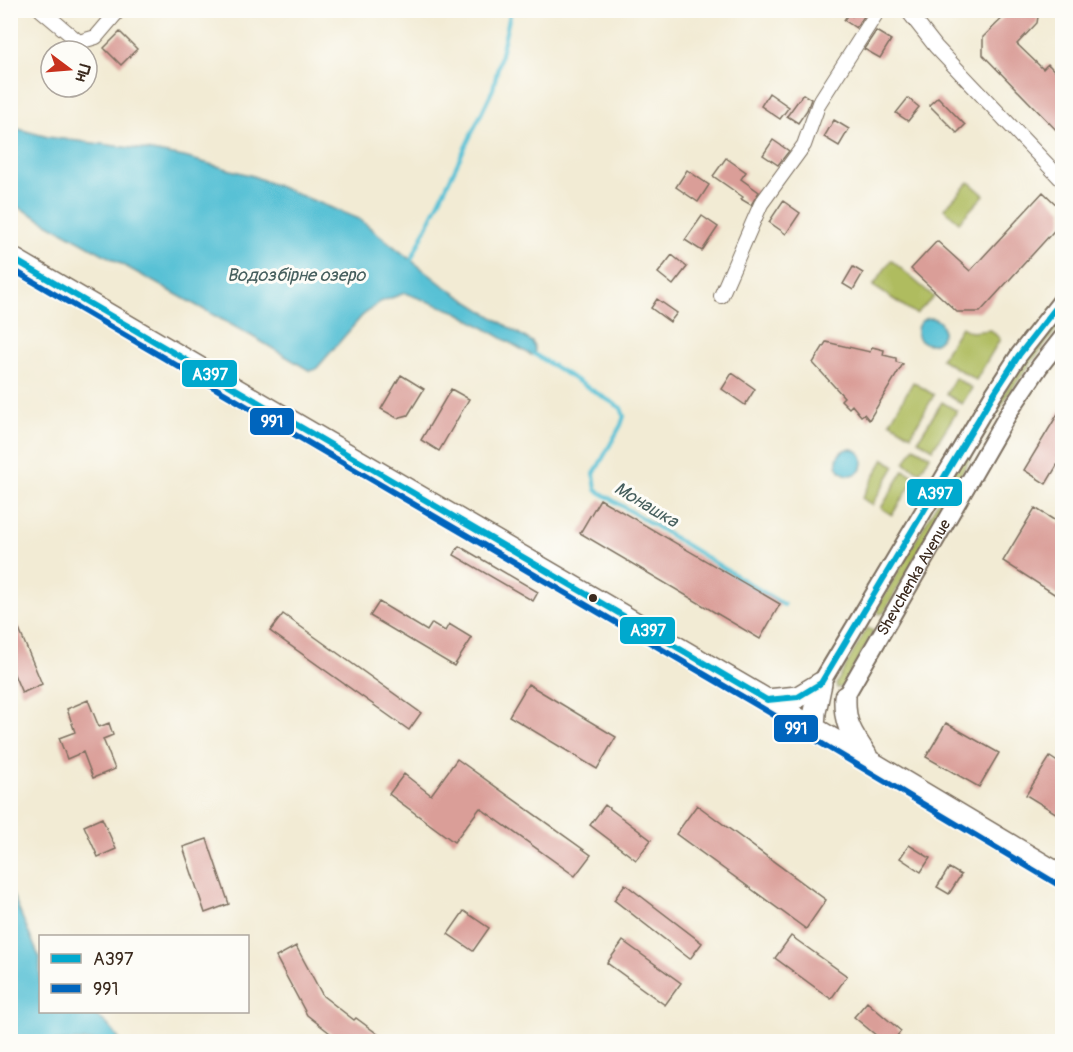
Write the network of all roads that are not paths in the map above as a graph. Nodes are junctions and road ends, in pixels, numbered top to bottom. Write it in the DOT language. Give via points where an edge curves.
graph roads {
  1 [pos="41,10"];
  2 [pos="119,10"];
  3 [pos="880,10"];
  4 [pos="907,10"];
  5 [pos="1062,180"];
  6 [pos="10,257"];
  7 [pos="722,296"];
  8 [pos="1062,300"];
  9 [pos="1062,338"];
  10 [pos="864,613"];
  11 [pos="885,626"];
  12 [pos="822,682"];
  13 [pos="845,697"];
  14 [pos="767,700"];
  15 [pos="814,728"];
  16 [pos="869,760"];
  17 [pos="1062,876"];
  1 -- 2 [label="street" via="79,42 96,37"];
  3 -- 7 [label="street" via="819,103 804,145 761,204"];
  4 -- 5 [label="street" via="936,47"];
  6 -- 14 [label="main road"];
  8 -- 10 [label="street, Shevchenka Avenue" via="993,395"];
  9 -- 11 [label="street, Shevchenka Avenue" via="1011,409"];
  10 -- 11 [label="street"];
  10 -- 12 [label="street, Shevchenka Avenue"];
  11 -- 13 [label="street, Shevchenka Avenue"];
  12 -- 14 [label="main road" via="798,697"];
  12 -- 15 [label="main road"];
  13 -- 15 [label="main road"];
  13 -- 16 [label="main road" via="844,714 849,730"];
  14 -- 15 [label="main road"];
  15 -- 16 [label="main road"];
  16 -- 17 [label="main road"];
}
